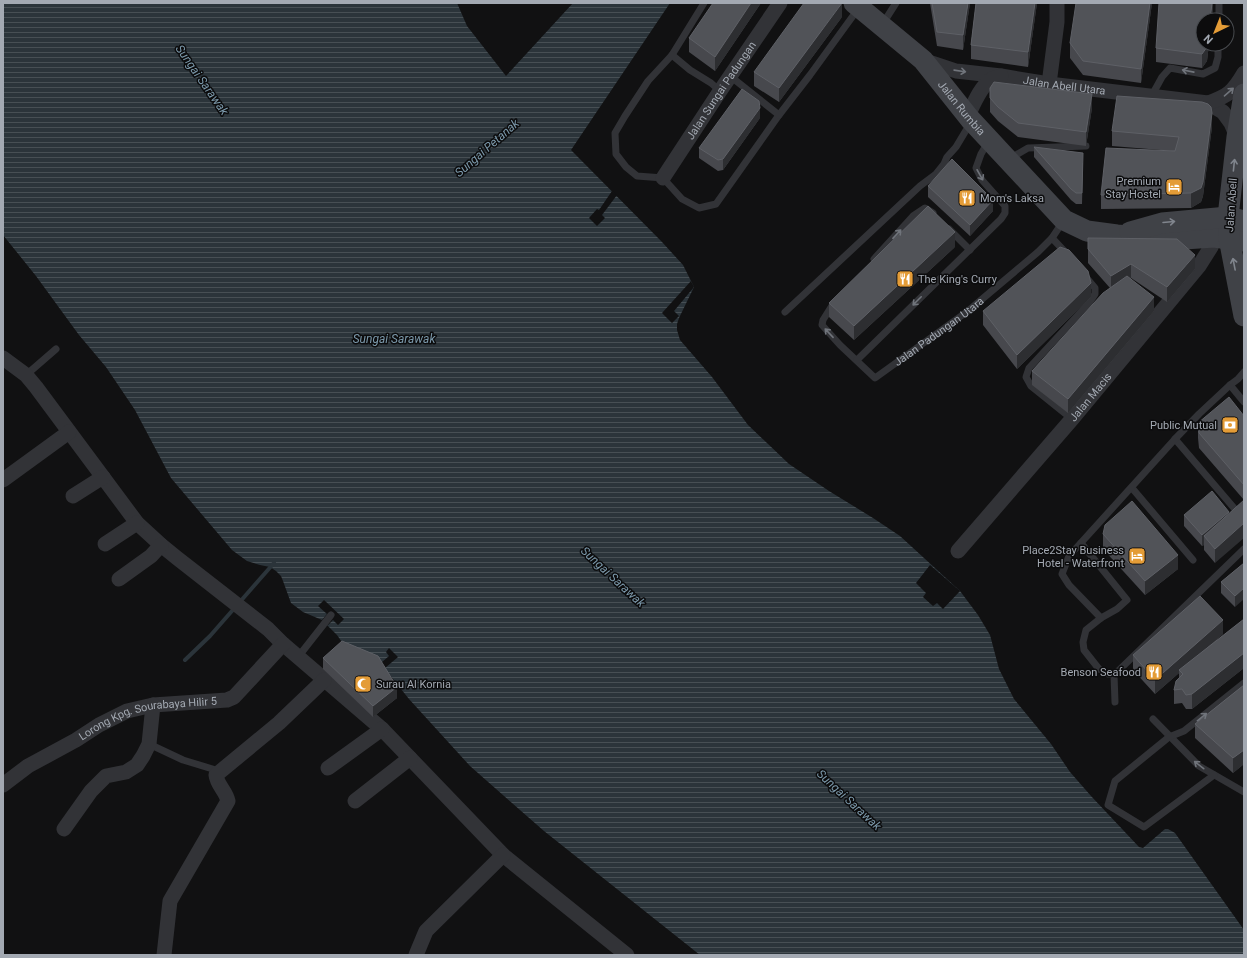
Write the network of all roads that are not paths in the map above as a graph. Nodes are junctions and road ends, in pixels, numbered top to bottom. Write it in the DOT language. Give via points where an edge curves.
graph roads {
  1 [pos="704,3"];
  2 [pos="780,3"];
  3 [pos="896,3"];
  4 [pos="1057,3"];
  5 [pos="857,5"];
  6 [pos="881,26"];
  7 [pos="1218,52"];
  8 [pos="672,55"];
  9 [pos="923,60"];
  10 [pos="1244,73"];
  11 [pos="730,76"];
  12 [pos="1001,76"];
  13 [pos="1049,84"];
  14 [pos="720,90"];
  15 [pos="1244,94"];
  16 [pos="1151,96"];
  17 [pos="1208,103"];
  18 [pos="779,114"];
  19 [pos="969,118"];
  20 [pos="1237,136"];
  21 [pos="989,140"];
  22 [pos="1086,146"];
  23 [pos="1007,160"];
  24 [pos="663,178"];
  25 [pos="1236,219"];
  26 [pos="1064,220"];
  27 [pos="1117,235"];
  28 [pos="1052,238"];
  29 [pos="1229,239"];
  30 [pos="1169,240"];
  31 [pos="970,250"];
  32 [pos="1072,259"];
  33 [pos="867,266"];
  34 [pos="1199,266"];
  35 [pos="1081,270"];
  36 [pos="837,300"];
  37 [pos="785,312"];
  38 [pos="1244,316"];
  39 [pos="56,349"];
  40 [pos="3,358"];
  41 [pos="857,360"];
  42 [pos="1244,372"];
  43 [pos="26,375"];
  44 [pos="1230,385"];
  45 [pos="1244,402"];
  46 [pos="1072,419"];
  47 [pos="69,432"];
  48 [pos="1175,439"];
  49 [pos="103,477"];
  50 [pos="3,480"];
  51 [pos="1132,488"];
  52 [pos="73,496"];
  53 [pos="1234,508"];
  54 [pos="137,523"];
  55 [pos="1081,543"];
  56 [pos="105,544"];
  57 [pos="161,545"];
  58 [pos="1244,549"];
  59 [pos="958,551"];
  60 [pos="1193,560"];
  61 [pos="120,579"];
  62 [pos="331,614"];
  63 [pos="1101,618"];
  64 [pos="283,644"];
  65 [pos="298,657"];
  66 [pos="1114,675"];
  67 [pos="324,680"];
  68 [pos="1244,682"];
  69 [pos="1115,702"];
  70 [pos="153,705"];
  71 [pos="1153,719"];
  72 [pos="382,729"];
  73 [pos="1169,737"];
  74 [pos="149,744"];
  75 [pos="410,758"];
  76 [pos="328,768"];
  77 [pos="220,771"];
  78 [pos="1214,775"];
  79 [pos="3,785"];
  80 [pos="1244,792"];
  81 [pos="355,801"];
  82 [pos="64,829"];
  83 [pos="503,855"];
  84 [pos="164,955"];
  85 [pos="416,955"];
  86 [pos="627,955"];
  1 -- 8 [label="lane"];
  2 -- 11 [label="street, Jalan Sungai Padungan"];
  3 -- 6 [label="lane"];
  4 -- 13 [label="street"];
  5 -- 6 [label="street, Jalan Rumbia"];
  5 -- 18 [label="lane" via="810,75"];
  6 -- 9 [label="street, Jalan Rumbia"];
  7 -- 16 [label="lane, one-way" via="1215,68 1203,74 1170,68"];
  8 -- 14 [label="lane"];
  8 -- 24 [label="lane" via="648,81 615,133 616,154 626,167 637,176"];
  9 -- 12 [label="street, Jalan Abell Utara, one-way" via="956,71"];
  9 -- 19 [label="street, Jalan Rumbia"];
  17 -- 10 [label="street, one-way" via="1228,95"];
  11 -- 14 [label="street, Jalan Sungai Padungan"];
  11 -- 18 [label="lane"];
  12 -- 13 [label="street, Jalan Abell Utara"];
  12 -- 19 [label="street" via="985,85 974,103"];
  13 -- 16 [label="street, Jalan Abell Utara"];
  14 -- 24 [label="street, Jalan Sungai Padungan"];
  15 -- 20 [label="street, Jalan Abell"];
  16 -- 17 [label="street, Jalan Abell Utara"];
  17 -- 20 [label="street" via="1223,112"];
  18 -- 24 [label="lane" via="716,204 700,208 682,199"];
  19 -- 21 [label="street, Jalan Rumbia"];
  19 -- 37 [label="lane" via="968,127 936,174"];
  25 -- 20 [label="street, Jalan Abell, one-way"];
  21 -- 23 [label="street, Jalan Rumbia"];
  21 -- 31 [label="lane, one-way" via="976,168 982,180 1005,206 1005,213"];
  22 -- 23 [label="lane" via="1028,148"];
  23 -- 26 [label="street, Jalan Rumbia"];
  27 -- 25 [label="street, one-way" via="1162,223"];
  25 -- 29 [label="street, Jalan Abell"];
  26 -- 27 [label="street" via="1086,231"];
  26 -- 28 [label="lane, Jalan Padungan Utara"];
  27 -- 30 [label="street"];
  28 -- 32 [label="lane"];
  28 -- 41 [label="lane, Jalan Padungan Utara" via="968,311 875,378"];
  29 -- 30 [label="street"];
  29 -- 34 [label="street, Jalan Macis" via="1211,247"];
  38 -- 29 [label="street, Jalan Abell, one-way"];
  30 -- 34 [label="street"];
  33 -- 31 [label="lane, one-way" via="913,216 925,208"];
  31 -- 41 [label="lane, one-way"];
  34 -- 46 [label="street, Jalan Macis"];
  35 -- 46 [label="lane" via="1095,288 1096,294 1029,368 1026,378 1031,386"];
  41 -- 36 [label="lane, Jalan Padungan Utara, one-way" via="822,326 823,320"];
  39 -- 43 [label="lane"];
  40 -- 43 [label="street"];
  42 -- 44 [label="lane"];
  43 -- 47 [label="street"];
  44 -- 45 [label="lane"];
  44 -- 48 [label="lane"];
  46 -- 59 [label="street, Jalan Macis"];
  47 -- 49 [label="street"];
  47 -- 50 [label="street"];
  48 -- 51 [label="lane"];
  48 -- 53 [label="lane"];
  49 -- 52 [label="street"];
  49 -- 54 [label="street"];
  51 -- 55 [label="lane"];
  51 -- 60 [label="lane"];
  54 -- 56 [label="street"];
  54 -- 57 [label="street"];
  55 -- 63 [label="lane" via="1069,556 1062,574 1069,585"];
  55 -- 63 [label="lane" via="1127,600"];
  57 -- 61 [label="street" via="151,556"];
  57 -- 64 [label="street" via="268,629"];
  58 -- 66 [label="lane"];
  62 -- 65 [label="lane"];
  63 -- 66 [label="lane" via="1086,630 1084,650 1099,669"];
  64 -- 65 [label="street"];
  64 -- 70 [label="street, Lorong Kpg. Sourabaya Hilir 5" via="234,697 227,700"];
  65 -- 67 [label="street"];
  66 -- 69 [label="lane"];
  67 -- 72 [label="street"];
  67 -- 77 [label="street" via="279,723"];
  73 -- 68 [label="lane, one-way" via="1184,731"];
  70 -- 74 [label="street"];
  70 -- 79 [label="street, Lorong Kpg. Sourabaya Hilir 5" via="127,711 99,725 28,766"];
  71 -- 73 [label="lane"];
  72 -- 75 [label="street"];
  72 -- 76 [label="street"];
  78 -- 73 [label="lane, one-way" via="1199,766"];
  73 -- 78 [label="lane" via="1116,781 1108,805 1144,827"];
  74 -- 77 [label="lane" via="183,760"];
  74 -- 82 [label="street" via="137,764 126,772 106,776 91,791"];
  75 -- 81 [label="street"];
  75 -- 83 [label="street"];
  77 -- 84 [label="street" via="216,775 216,781 228,801 170,901"];
  78 -- 80 [label="lane"];
  83 -- 85 [label="street" via="426,930"];
  83 -- 86 [label="street"];
}
